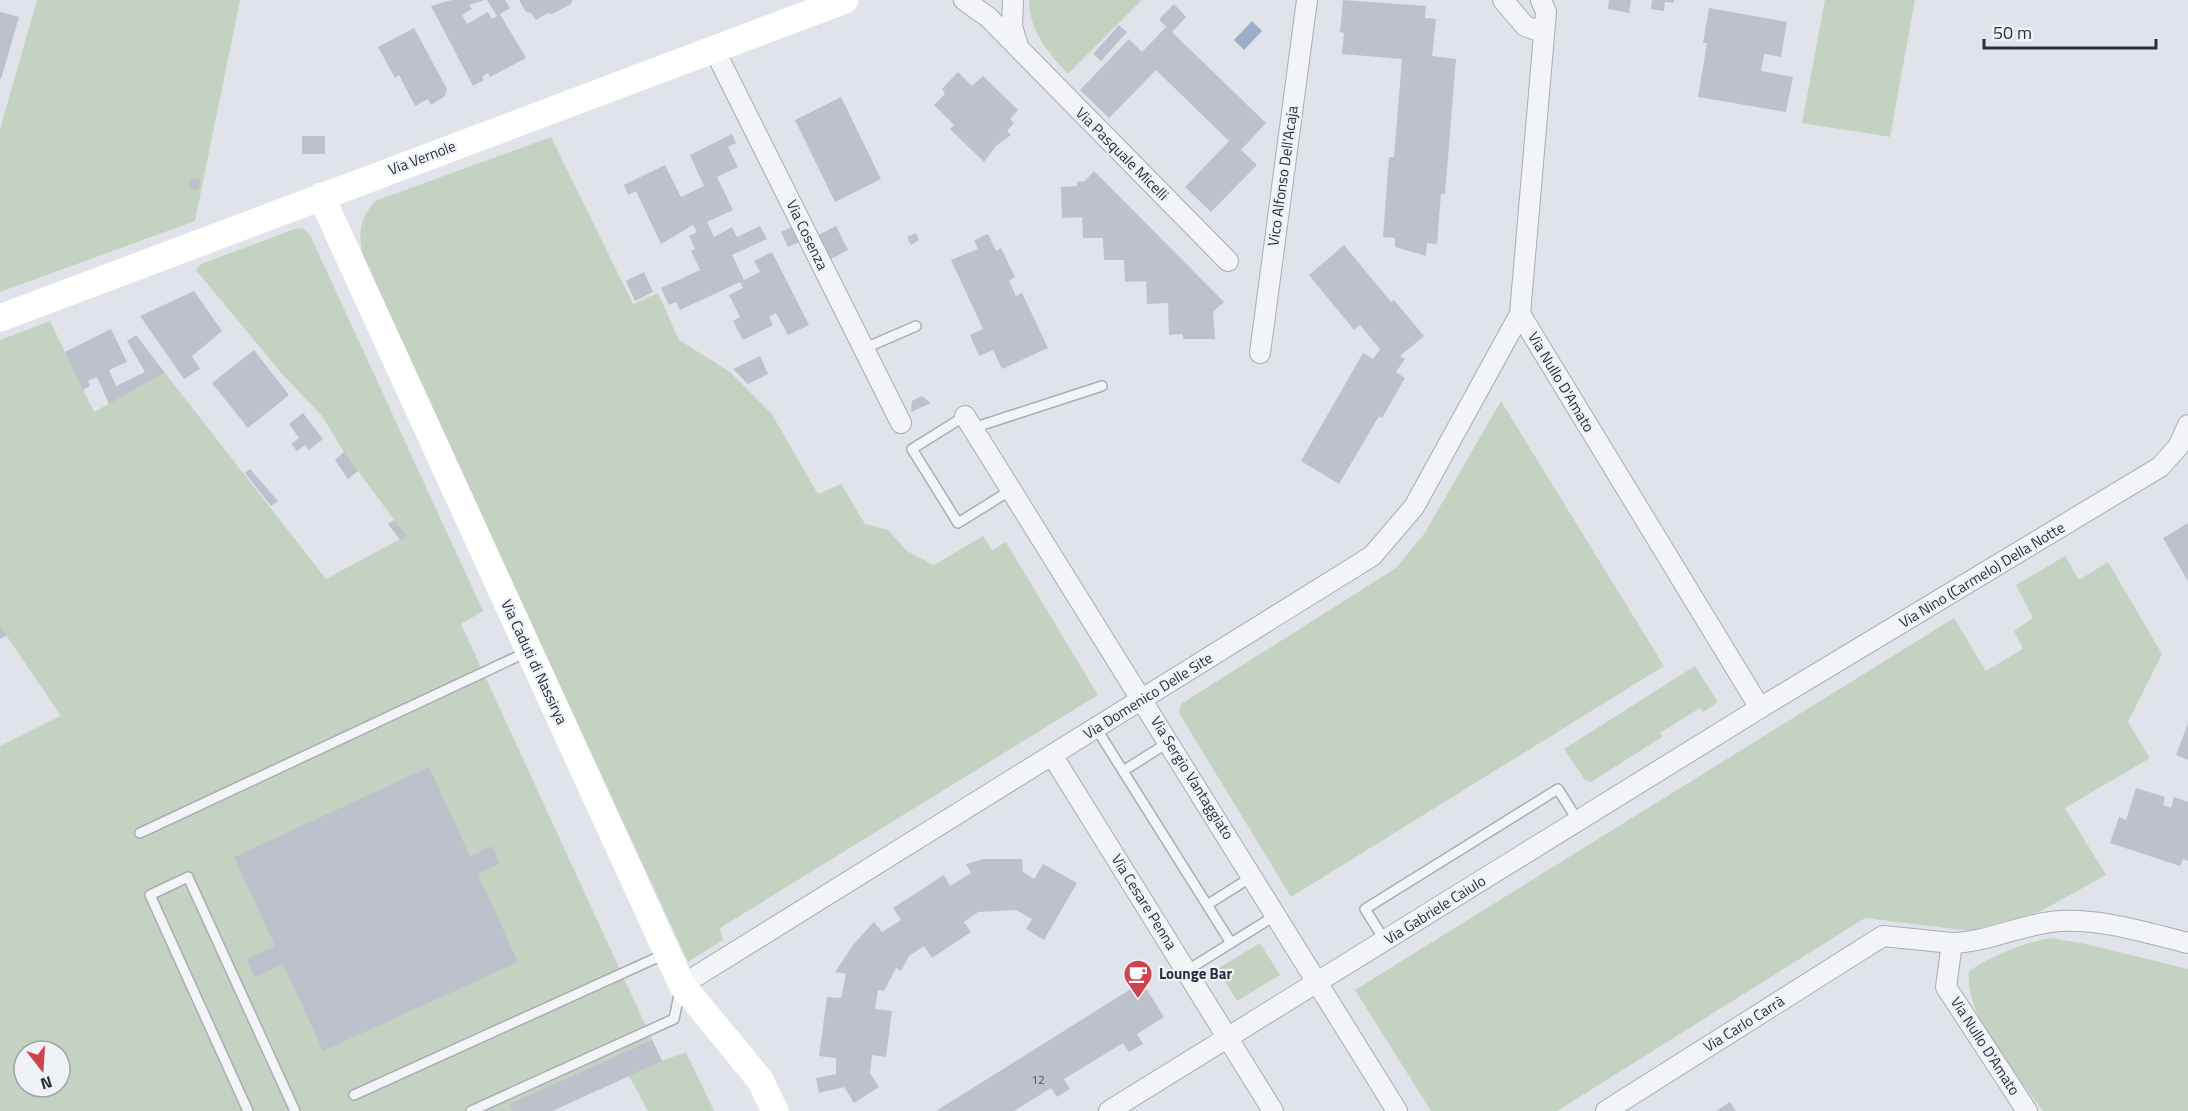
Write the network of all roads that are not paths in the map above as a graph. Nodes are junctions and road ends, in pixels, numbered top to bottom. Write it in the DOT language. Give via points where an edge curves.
graph roads {
  1 [pos="845,0"];
  2 [pos="964,0"];
  3 [pos="1307,0"];
  4 [pos="1503,0"];
  5 [pos="1010,3"];
  6 [pos="1548,4"];
  7 [pos="985,9"];
  8 [pos="1545,33"];
  9 [pos="1018,46"];
  10 [pos="713,47"];
  11 [pos="321,196"];
  12 [pos="1228,261"];
  13 [pos="1520,314"];
  14 [pos="0,318"];
  15 [pos="916,326"];
  16 [pos="863,349"];
  17 [pos="1260,352"];
  18 [pos="1102,386"];
  19 [pos="969,422"];
  20 [pos="901,423"];
  21 [pos="2188,425"];
  22 [pos="1011,490"];
  23 [pos="529,651"];
  24 [pos="1142,699"];
  25 [pos="1760,708"];
  26 [pos="1096,728"];
  27 [pos="1169,742"];
  28 [pos="1052,755"];
  29 [pos="1123,771"];
  30 [pos="1578,821"];
  31 [pos="140,833"];
  32 [pos="1252,876"];
  33 [pos="1207,905"];
  34 [pos="1276,915"];
  35 [pos="1385,941"];
  36 [pos="1231,943"];
  37 [pos="1952,943"];
  38 [pos="2188,943"];
  39 [pos="667,953"];
  40 [pos="1186,971"];
  41 [pos="1318,982"];
  42 [pos="682,985"];
  43 [pos="1228,1038"];
  44 [pos="354,1095"];
  45 [pos="248,1111"];
  46 [pos="295,1111"];
  47 [pos="471,1111"];
  48 [pos="775,1111"];
  49 [pos="1109,1111"];
  50 [pos="1273,1111"];
  51 [pos="1397,1111"];
  52 [pos="1606,1111"];
  53 [pos="2027,1111"];
  1 -- 10 [label="street, Via Vernole"];
  2 -- 7 [label="street, Via Pasquale Micelli"];
  3 -- 17 [label="street, Vico Alfonso Dell'Acaja"];
  4 -- 8 [label="street" via="1525,26"];
  5 -- 9 [label="street"];
  6 -- 8 [label="street, Via Nullo D'Amato"];
  7 -- 9 [label="street, Via Pasquale Micelli"];
  8 -- 13 [label="street, Via Nullo D'Amato"];
  9 -- 12 [label="street, Via Pasquale Micelli"];
  10 -- 11 [label="street, Via Vernole"];
  10 -- 16 [label="street, Via Cosenza"];
  11 -- 14 [label="street, Via Vernole"];
  11 -- 23 [label="street, Via Caduti di Nassirya"];
  13 -- 24 [label="street, Via Domenico Delle Site" via="1414,507 1372,556"];
  13 -- 25 [label="street, Via Nullo D'Amato"];
  15 -- 16 [label="lane"];
  16 -- 20 [label="street, Via Cosenza"];
  18 -- 19 [label="lane"];
  19 -- 22 [label="street, Via Sergio Vantaggiato"];
  19 -- 22 [label="lane" via="912,449 958,523"];
  21 -- 25 [label="street, Via Nino (Carmelo) Della Notte" via="2178,447 2160,467"];
  22 -- 24 [label="street, Via Sergio Vantaggiato"];
  23 -- 31 [label="lane"];
  23 -- 39 [label="street, Via Caduti di Nassirya"];
  24 -- 26 [label="street, Via Domenico Delle Site"];
  24 -- 27 [label="street, Via Sergio Vantaggiato"];
  25 -- 30 [label="street, Via Gabriele Caiulo"];
  26 -- 28 [label="street, Via Domenico Delle Site"];
  26 -- 29 [label="lane"];
  27 -- 29 [label="lane"];
  27 -- 32 [label="street, Via Sergio Vantaggiato"];
  28 -- 40 [label="street, Via Cesare Penna"];
  28 -- 42 [label="street, Via Domenico Delle Site"];
  29 -- 33 [label="lane"];
  30 -- 35 [label="street, Via Gabriele Caiulo"];
  30 -- 35 [label="lane" via="1558,789 1365,909"];
  32 -- 33 [label="lane"];
  32 -- 34 [label="street, Via Sergio Vantaggiato"];
  33 -- 36 [label="lane"];
  34 -- 36 [label="lane"];
  34 -- 41 [label="street, Via Sergio Vantaggiato"];
  35 -- 41 [label="street, Via Gabriele Caiulo"];
  36 -- 40 [label="lane"];
  37 -- 38 [label="street" via="1976,943 2060,921 2120,926"];
  37 -- 52 [label="street, Via Carlo Carrà" via="1883,936"];
  37 -- 53 [label="street, Via Nullo D'Amato" via="1946,987"];
  39 -- 42 [label="street, Via Caduti di Nassirya"];
  39 -- 44 [label="lane"];
  40 -- 43 [label="street, Via Cesare Penna"];
  41 -- 43 [label="street, Via Gabriele Caiulo"];
  41 -- 51 [label="street, Via Sergio Vantaggiato"];
  42 -- 47 [label="lane" via="674,1019"];
  42 -- 48 [label="street, Via Caduti di Nassirya" via="760,1080"];
  43 -- 49 [label="street, Via Gabriele Caiulo"];
  43 -- 50 [label="street, Via Cesare Penna"];
  45 -- 46 [label="lane" via="150,895 188,878"];
}
